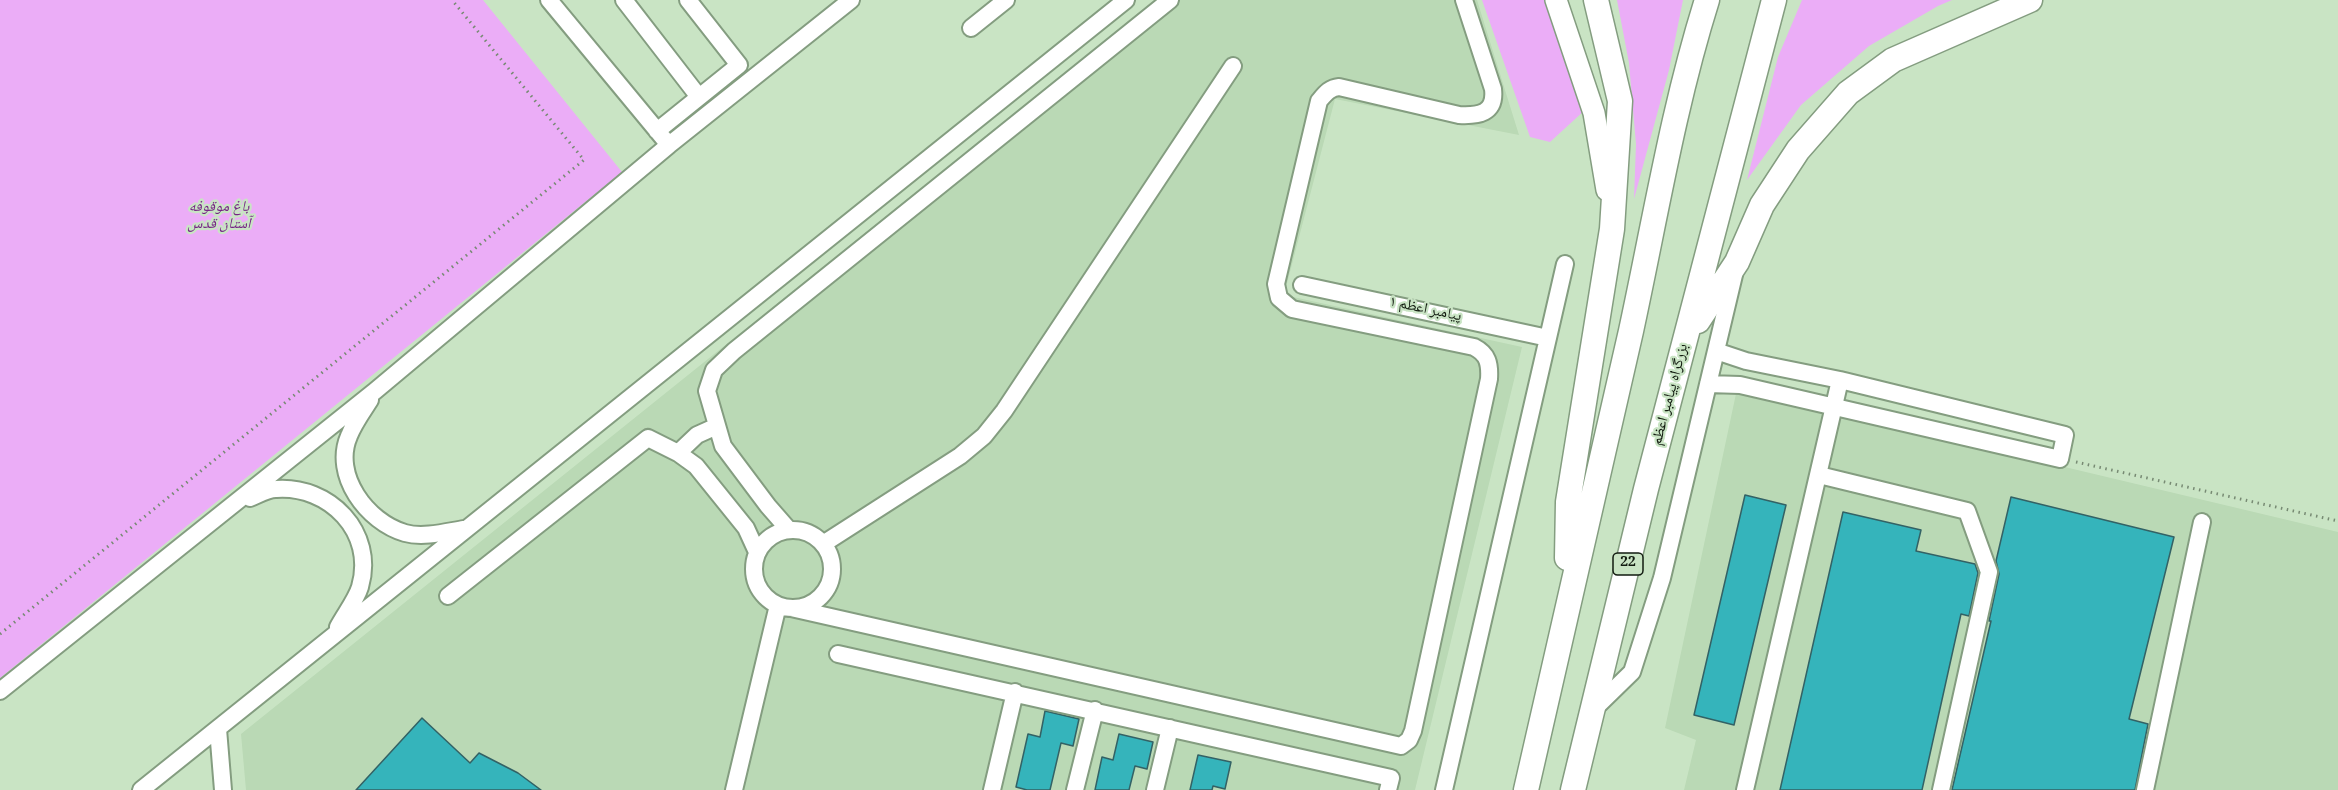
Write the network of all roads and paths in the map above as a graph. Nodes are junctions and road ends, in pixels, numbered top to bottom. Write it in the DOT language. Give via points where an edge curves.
graph roads {
  1 [pos="452,0"];
  2 [pos="549,0"];
  3 [pos="624,0"];
  4 [pos="688,0"];
  5 [pos="851,0"];
  6 [pos="1006,0"];
  7 [pos="1126,0"];
  8 [pos="1170,0"];
  9 [pos="1464,0"];
  10 [pos="1556,0"];
  11 [pos="1596,0"];
  12 [pos="1701,0"];
  13 [pos="1707,0"];
  14 [pos="2030,0"];
  15 [pos="1774,7"];
  16 [pos="971,28"];
  17 [pos="1698,29"];
  18 [pos="1233,66"];
  19 [pos="699,97"];
  20 [pos="657,131"];
  21 [pos="669,145"];
  22 [pos="1612,229"];
  23 [pos="1737,262"];
  24 [pos="1565,264"];
  25 [pos="1302,285"];
  26 [pos="1548,338"];
  27 [pos="1687,339"];
  28 [pos="1716,351"];
  29 [pos="1840,380"];
  30 [pos="1708,384"];
  31 [pos="375,391"];
  32 [pos="1834,409"];
  33 [pos="717,426"];
  34 [pos="678,453"];
  35 [pos="2060,459"];
  36 [pos="1819,474"];
  37 [pos="232,506"];
  38 [pos="2338,521"];
  39 [pos="2202,522"];
  40 [pos="466,529"];
  41 [pos="789,530"];
  42 [pos="823,544"];
  43 [pos="757,552"];
  44 [pos="448,596"];
  45 [pos="1567,604"];
  46 [pos="785,607"];
  47 [pos="0,634"];
  48 [pos="333,636"];
  49 [pos="838,654"];
  50 [pos="0,691"];
  51 [pos="1015,692"];
  52 [pos="1095,710"];
  53 [pos="1592,712"];
  54 [pos="1170,728"];
  55 [pos="218,729"];
  56 [pos="141,790"];
  57 [pos="223,790"];
  58 [pos="734,790"];
  59 [pos="992,790"];
  60 [pos="1075,790"];
  61 [pos="1155,790"];
  62 [pos="1388,790"];
  63 [pos="1444,790"];
  64 [pos="1526,790"];
  65 [pos="1573,790"];
  66 [pos="1745,790"];
  67 [pos="1941,790"];
  68 [pos="2145,790"];
  1 -- 47 [label="path" via="584,160"];
  2 -- 20 [label="street"];
  3 -- 19 [label="street"];
  4 -- 19 [label="street" via="739,64"];
  5 -- 21 [label="street"];
  6 -- 16 [label="street"];
  7 -- 40 [label="street"];
  8 -- 33 [label="street" via="727,357 714,370 707,391"];
  9 -- 46 [label="street" via="1493,89 1490,107 1476,116 1459,115 1332,88 1319,101 1276,284 1279,298 1292,309 1474,347 1487,357 1490,367 1408,740 1401,746"];
  10 -- 22 [label="main road" via="1594,113"];
  11 -- 22 [label="highway" via="1620,100"];
  12 -- 17 [label="highway"];
  13 -- 17 [label="highway"];
  14 -- 23 [label="highway" via="1893,60 1848,93 1798,150 1762,206"];
  15 -- 27 [label="highway, بزرگراه پیامبر اعظم / 22"];
  17 -- 45 [label="highway"];
  18 -- 42 [label="street" via="984,436 960,456"];
  19 -- 20 [label="street"];
  20 -- 21 [label="street"];
  21 -- 31 [label="street"];
  22 -- 45 [label="highway" via="1568,502"];
  23 -- 27 [label="highway"];
  23 -- 28 [label="street"];
  24 -- 26 [label="street"];
  25 -- 26 [label="street, پیامبر اعظم ۱"];
  26 -- 63 [label="street"];
  27 -- 53 [label="highway, بزرگراه پیامبر اعظم / 22"];
  28 -- 29 [label="street"];
  28 -- 30 [label="street"];
  29 -- 32 [label="street"];
  29 -- 35 [label="street" via="2066,435"];
  30 -- 32 [label="street" via="1740,385"];
  30 -- 53 [label="street" via="1662,578 1632,672"];
  31 -- 37 [label="street"];
  31 -- 40 [label="street" via="348,437 344,465 362,504 404,532 426,534"];
  32 -- 35 [label="street"];
  32 -- 36 [label="street"];
  33 -- 34 [label="street" via="697,435"];
  33 -- 41 [label="street" via="723,446"];
  34 -- 43 [label="street" via="696,466 746,528"];
  34 -- 44 [label="street" via="648,438"];
  35 -- 38 [label="path"];
  36 -- 66 [label="street"];
  36 -- 67 [label="street" via="1967,512 1989,572"];
  37 -- 48 [label="street" via="273,489 299,490 328,501 349,520 358,538 363,564 360,587"];
  37 -- 50 [label="street"];
  39 -- 68 [label="street"];
  40 -- 48 [label="street"];
  41 -- 42 [label="street" via="801,531"];
  41 -- 43 [label="street" via="765,541"];
  42 -- 46 [label="street" via="832,568 827,586 815,601"];
  43 -- 46 [label="street" via="757,583 768,598"];
  45 -- 64 [label="highway"];
  46 -- 58 [label="street"];
  48 -- 55 [label="street"];
  49 -- 51 [label="street"];
  51 -- 52 [label="street"];
  51 -- 59 [label="street"];
  52 -- 54 [label="street"];
  52 -- 60 [label="street"];
  53 -- 65 [label="highway, بزرگراه پیامبر اعظم / 22"];
  54 -- 61 [label="street"];
  54 -- 62 [label="street" via="1391,778"];
  55 -- 56 [label="street"];
  55 -- 57 [label="street"];
}
